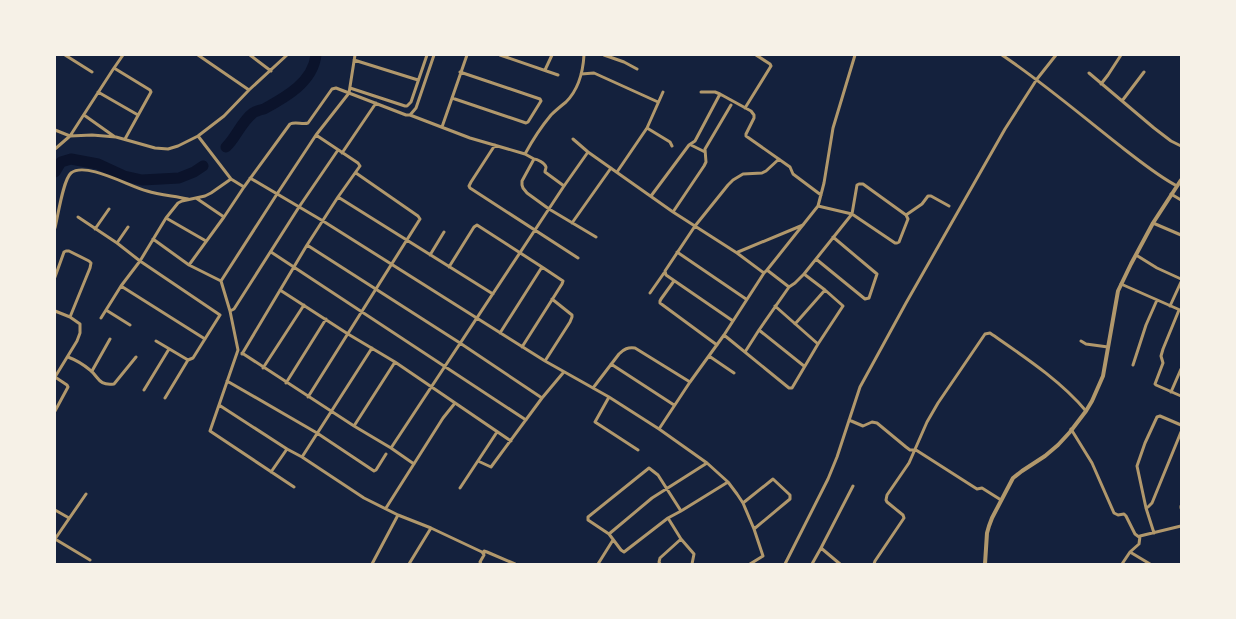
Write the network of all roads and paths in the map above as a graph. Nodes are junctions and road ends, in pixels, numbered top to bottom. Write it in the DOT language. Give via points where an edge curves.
graph roads {
  1 [pos="65,55"];
  2 [pos="123,55"];
  3 [pos="250,55"];
  4 [pos="287,55"];
  5 [pos="427,55"];
  6 [pos="434,55"];
  7 [pos="466,55"];
  8 [pos="500,55"];
  9 [pos="552,55"];
  10 [pos="584,55"];
  11 [pos="604,55"];
  12 [pos="756,55"];
  13 [pos="856,55"];
  14 [pos="1002,55"];
  15 [pos="1056,55"];
  16 [pos="1121,55"];
  17 [pos="201,56"];
  18 [pos="354,57"];
  19 [pos="114,68"];
  20 [pos="545,70"];
  21 [pos="637,70"];
  22 [pos="271,71"];
  23 [pos="92,72"];
  24 [pos="460,72"];
  25 [pos="1144,72"];
  26 [pos="581,74"];
  27 [pos="1089,74"];
  28 [pos="558,75"];
  29 [pos="1037,79"];
  30 [pos="418,80"];
  31 [pos="1101,84"];
  32 [pos="350,88"];
  33 [pos="249,90"];
  34 [pos="98,92"];
  35 [pos="663,92"];
  36 [pos="701,92"];
  37 [pos="349,93"];
  38 [pos="720,94"];
  39 [pos="452,98"];
  40 [pos="1122,101"];
  41 [pos="658,102"];
  42 [pos="376,103"];
  43 [pos="731,105"];
  44 [pos="745,108"];
  45 [pos="84,115"];
  46 [pos="138,115"];
  47 [pos="410,115"];
  48 [pos="442,127"];
  49 [pos="647,128"];
  50 [pos="55,130"];
  51 [pos="316,135"];
  52 [pos="70,136"];
  53 [pos="198,136"];
  54 [pos="116,138"];
  55 [pos="125,139"];
  56 [pos="573,139"];
  57 [pos="495,144"];
  58 [pos="690,145"];
  59 [pos="672,146"];
  60 [pos="1181,146"];
  61 [pos="55,149"];
  62 [pos="338,150"];
  63 [pos="588,152"];
  64 [pos="705,152"];
  65 [pos="342,153"];
  66 [pos="525,154"];
  67 [pos="534,159"];
  68 [pos="779,159"];
  69 [pos="611,168"];
  70 [pos="617,172"];
  71 [pos="356,173"];
  72 [pos="250,178"];
  73 [pos="231,179"];
  74 [pos="1181,180"];
  75 [pos="564,186"];
  76 [pos="1177,186"];
  77 [pos="244,187"];
  78 [pos="277,194"];
  79 [pos="1172,194"];
  80 [pos="821,195"];
  81 [pos="651,196"];
  82 [pos="338,197"];
  83 [pos="196,198"];
  84 [pos="189,199"];
  85 [pos="1181,200"];
  86 [pos="818,206"];
  87 [pos="949,206"];
  88 [pos="299,207"];
  89 [pos="109,209"];
  90 [pos="549,209"];
  91 [pos="673,212"];
  92 [pos="852,214"];
  93 [pos="906,215"];
  94 [pos="78,217"];
  95 [pos="224,217"];
  96 [pos="166,218"];
  97 [pos="323,221"];
  98 [pos="572,223"];
  99 [pos="1153,223"];
  100 [pos="804,225"];
  101 [pos="695,226"];
  102 [pos="128,227"];
  103 [pos="55,228"];
  104 [pos="95,229"];
  105 [pos="535,230"];
  106 [pos="444,232"];
  107 [pos="1181,235"];
  108 [pos="596,237"];
  109 [pos="833,237"];
  110 [pos="153,239"];
  111 [pos="407,240"];
  112 [pos="206,242"];
  113 [pos="117,243"];
  114 [pos="307,245"];
  115 [pos="271,252"];
  116 [pos="677,252"];
  117 [pos="520,253"];
  118 [pos="737,253"];
  119 [pos="430,255"];
  120 [pos="1136,255"];
  121 [pos="578,258"];
  122 [pos="816,259"];
  123 [pos="140,261"];
  124 [pos="189,265"];
  125 [pos="391,265"];
  126 [pos="449,267"];
  127 [pos="542,267"];
  128 [pos="293,268"];
  129 [pos="765,271"];
  130 [pos="665,272"];
  131 [pos="804,274"];
  132 [pos="55,277"];
  133 [pos="1181,278"];
  134 [pos="222,281"];
  135 [pos="674,281"];
  136 [pos="1122,284"];
  137 [pos="121,286"];
  138 [pos="789,287"];
  139 [pos="376,289"];
  140 [pos="280,290"];
  141 [pos="825,290"];
  142 [pos="650,293"];
  143 [pos="493,294"];
  144 [pos="552,299"];
  145 [pos="746,299"];
  146 [pos="1157,300"];
  147 [pos="304,305"];
  148 [pos="775,306"];
  149 [pos="1170,306"];
  150 [pos="106,310"];
  151 [pos="1180,310"];
  152 [pos="55,311"];
  153 [pos="230,311"];
  154 [pos="362,312"];
  155 [pos="70,316"];
  156 [pos="101,318"];
  157 [pos="326,319"];
  158 [pos="476,319"];
  159 [pos="733,321"];
  160 [pos="795,324"];
  161 [pos="130,325"];
  162 [pos="759,330"];
  163 [pos="500,333"];
  164 [pos="348,334"];
  165 [pos="724,335"];
  166 [pos="110,339"];
  167 [pos="205,339"];
  168 [pos="156,341"];
  169 [pos="1082,341"];
  170 [pos="460,344"];
  171 [pos="818,344"];
  172 [pos="717,345"];
  173 [pos="522,347"];
  174 [pos="1108,347"];
  175 [pos="372,348"];
  176 [pos="169,349"];
  177 [pos="238,350"];
  178 [pos="745,352"];
  179 [pos="242,354"];
  180 [pos="709,356"];
  181 [pos="68,357"];
  182 [pos="136,358"];
  183 [pos="188,360"];
  184 [pos="395,362"];
  185 [pos="545,362"];
  186 [pos="611,364"];
  187 [pos="1133,365"];
  188 [pos="445,366"];
  189 [pos="804,366"];
  190 [pos="263,368"];
  191 [pos="1181,369"];
  192 [pos="92,371"];
  193 [pos="563,372"];
  194 [pos="734,373"];
  195 [pos="55,377"];
  196 [pos="227,381"];
  197 [pos="690,382"];
  198 [pos="286,383"];
  199 [pos="431,387"];
  200 [pos="593,388"];
  201 [pos="144,390"];
  202 [pos="1171,392"];
  203 [pos="1181,396"];
  204 [pos="308,397"];
  205 [pos="609,397"];
  206 [pos="165,398"];
  207 [pos="542,398"];
  208 [pos="455,403"];
  209 [pos="219,405"];
  210 [pos="674,405"];
  211 [pos="1086,410"];
  212 [pos="55,411"];
  213 [pos="331,411"];
  214 [pos="526,420"];
  215 [pos="849,420"];
  216 [pos="1181,425"];
  217 [pos="354,426"];
  218 [pos="659,429"];
  219 [pos="1071,429"];
  220 [pos="497,432"];
  221 [pos="1181,432"];
  222 [pos="317,433"];
  223 [pos="511,441"];
  224 [pos="391,448"];
  225 [pos="287,449"];
  226 [pos="638,450"];
  227 [pos="916,450"];
  228 [pos="386,454"];
  229 [pos="302,457"];
  230 [pos="478,461"];
  231 [pos="414,464"];
  232 [pos="707,464"];
  233 [pos="271,472"];
  234 [pos="726,483"];
  235 [pos="853,486"];
  236 [pos="294,487"];
  237 [pos="460,488"];
  238 [pos="667,488"];
  239 [pos="86,494"];
  240 [pos="1001,500"];
  241 [pos="743,503"];
  242 [pos="386,508"];
  243 [pos="1146,508"];
  244 [pos="55,510"];
  245 [pos="681,511"];
  246 [pos="398,515"];
  247 [pos="69,518"];
  248 [pos="668,518"];
  249 [pos="1181,526"];
  250 [pos="431,528"];
  251 [pos="754,529"];
  252 [pos="1154,533"];
  253 [pos="609,534"];
  254 [pos="1140,538"];
  255 [pos="55,539"];
  256 [pos="681,539"];
  257 [pos="613,540"];
  258 [pos="822,548"];
  259 [pos="1130,552"];
  260 [pos="484,553"];
  261 [pos="90,560"];
  262 [pos="372,564"];
  263 [pos="409,564"];
  264 [pos="481,564"];
  265 [pos="515,564"];
  266 [pos="598,564"];
  267 [pos="660,564"];
  268 [pos="692,564"];
  269 [pos="750,564"];
  270 [pos="785,564"];
  271 [pos="812,564"];
  272 [pos="840,564"];
  273 [pos="874,564"];
  274 [pos="985,564"];
  275 [pos="1122,564"];
  276 [pos="1150,564"];
  1 -- 23 [label="street"];
  2 -- 19 [label="street"];
  3 -- 22 [label="street"];
  4 -- 22 [label="street"];
  5 -- 30 [label="street"];
  6 -- 47 [label="street" via="416,108"];
  7 -- 24 [label="street"];
  8 -- 20 [label="street"];
  9 -- 20 [label="street"];
  10 -- 26 [label="street"];
  11 -- 21 [label="street"];
  12 -- 44 [label="street" via="771,66"];
  13 -- 80 [label="street" via="833,128"];
  14 -- 29 [label="street"];
  15 -- 29 [label="street"];
  16 -- 31 [label="street"];
  17 -- 33 [label="street"];
  18 -- 30 [label="street"];
  18 -- 32 [label="street"];
  19 -- 34 [label="street"];
  19 -- 46 [label="street" via="150,90"];
  20 -- 28 [label="street"];
  22 -- 33 [label="street"];
  24 -- 39 [label="street"];
  24 -- 39 [label="street" via="541,101 526,123"];
  25 -- 40 [label="street"];
  26 -- 41 [label="street" via="594,73"];
  26 -- 66 [label="street" via="575,90 551,115"];
  27 -- 31 [label="street"];
  29 -- 76 [label="street" via="1128,152"];
  29 -- 215 [label="street" via="906,303 860,387"];
  30 -- 32 [label="street" via="407,106"];
  31 -- 40 [label="street"];
  32 -- 37 [label="street"];
  33 -- 53 [label="street" via="224,116"];
  34 -- 45 [label="street"];
  34 -- 46 [label="street"];
  35 -- 41 [label="street"];
  36 -- 38 [label="street"];
  37 -- 42 [label="street"];
  37 -- 51 [label="street"];
  37 -- 72 [label="street" via="332,89 308,123 290,124"];
  38 -- 44 [label="street"];
  38 -- 58 [label="street"];
  39 -- 48 [label="street"];
  40 -- 60 [label="street"];
  41 -- 49 [label="street"];
  42 -- 47 [label="street"];
  42 -- 65 [label="street"];
  43 -- 64 [label="street"];
  44 -- 68 [label="street" via="754,116 746,135"];
  45 -- 52 [label="street"];
  45 -- 54 [label="street"];
  46 -- 55 [label="street"];
  47 -- 48 [label="street"];
  48 -- 57 [label="street"];
  49 -- 59 [label="street"];
  49 -- 70 [label="street"];
  50 -- 52 [label="street"];
  51 -- 62 [label="street"];
  51 -- 78 [label="street"];
  52 -- 54 [label="street"];
  52 -- 61 [label="street"];
  53 -- 55 [label="street" via="168,149"];
  53 -- 73 [label="street"];
  54 -- 55 [label="street"];
  56 -- 63 [label="street"];
  57 -- 66 [label="street"];
  57 -- 105 [label="street" via="469,186"];
  58 -- 64 [label="street"];
  58 -- 81 [label="street"];
  62 -- 65 [label="street"];
  62 -- 88 [label="street"];
  63 -- 69 [label="street"];
  63 -- 75 [label="street"];
  64 -- 91 [label="street" via="706,164"];
  65 -- 71 [label="street" via="360,165"];
  66 -- 67 [label="street"];
  67 -- 75 [label="street" via="545,165 545,172"];
  67 -- 90 [label="street" via="522,185 527,193"];
  68 -- 80 [label="street"];
  68 -- 101 [label="street" via="766,172 743,174 733,180"];
  69 -- 70 [label="street"];
  69 -- 98 [label="street"];
  70 -- 81 [label="street"];
  71 -- 82 [label="street"];
  71 -- 111 [label="street" via="418,216 419,221"];
  72 -- 77 [label="street"];
  72 -- 78 [label="street"];
  73 -- 77 [label="street"];
  73 -- 83 [label="street" via="211,193"];
  74 -- 76 [label="street"];
  75 -- 90 [label="street"];
  76 -- 79 [label="street"];
  77 -- 95 [label="street"];
  78 -- 88 [label="street"];
  78 -- 134 [label="street"];
  79 -- 85 [label="street"];
  79 -- 99 [label="street"];
  80 -- 86 [label="street"];
  81 -- 91 [label="street"];
  82 -- 97 [label="street"];
  82 -- 111 [label="street"];
  83 -- 84 [label="street"];
  83 -- 95 [label="street"];
  84 -- 96 [label="street" via="178,203"];
  84 -- 103 [label="street" via="146,191 96,171 76,171 65,184"];
  86 -- 92 [label="street"];
  86 -- 100 [label="street"];
  87 -- 93 [label="street" via="928,196"];
  88 -- 97 [label="street"];
  88 -- 115 [label="street"];
  89 -- 104 [label="street"];
  90 -- 98 [label="street"];
  90 -- 105 [label="street"];
  91 -- 101 [label="street"];
  92 -- 93 [label="street" via="897,244 907,221"];
  92 -- 93 [label="street" via="860,183"];
  92 -- 109 [label="street"];
  94 -- 104 [label="street"];
  95 -- 112 [label="street"];
  96 -- 110 [label="street"];
  96 -- 112 [label="street"];
  97 -- 114 [label="street"];
  97 -- 125 [label="street"];
  98 -- 108 [label="street"];
  99 -- 107 [label="street"];
  99 -- 120 [label="street"];
  100 -- 118 [label="street"];
  100 -- 129 [label="street"];
  101 -- 116 [label="street"];
  101 -- 118 [label="street"];
  102 -- 113 [label="street"];
  104 -- 113 [label="street"];
  105 -- 117 [label="street"];
  105 -- 121 [label="street"];
  106 -- 119 [label="street"];
  109 -- 122 [label="street"];
  109 -- 122 [label="street" via="877,274 869,298 865,299"];
  110 -- 123 [label="street"];
  110 -- 124 [label="street"];
  111 -- 119 [label="street"];
  111 -- 125 [label="street"];
  112 -- 124 [label="street"];
  113 -- 123 [label="street"];
  114 -- 128 [label="street"];
  114 -- 139 [label="street"];
  115 -- 128 [label="street"];
  115 -- 153 [label="street"];
  116 -- 130 [label="street"];
  116 -- 145 [label="street"];
  117 -- 126 [label="street" via="477,225"];
  117 -- 127 [label="street"];
  117 -- 143 [label="street"];
  118 -- 129 [label="street"];
  119 -- 126 [label="street"];
  120 -- 133 [label="street"];
  120 -- 136 [label="street"];
  122 -- 131 [label="street"];
  123 -- 137 [label="street"];
  123 -- 167 [label="street" via="220,315"];
  124 -- 134 [label="street"];
  125 -- 139 [label="street"];
  125 -- 158 [label="street"];
  126 -- 143 [label="street"];
  127 -- 144 [label="street" via="563,282"];
  127 -- 163 [label="street"];
  128 -- 140 [label="street"];
  128 -- 154 [label="street"];
  129 -- 138 [label="street"];
  129 -- 145 [label="street"];
  130 -- 135 [label="street"];
  130 -- 142 [label="street"];
  131 -- 138 [label="street"];
  131 -- 141 [label="street"];
  132 -- 155 [label="street" via="66,251 91,263"];
  133 -- 149 [label="street"];
  134 -- 153 [label="street"];
  135 -- 159 [label="street"];
  135 -- 172 [label="street" via="660,302"];
  136 -- 146 [label="street"];
  136 -- 174 [label="street"];
  137 -- 150 [label="street"];
  137 -- 167 [label="street"];
  138 -- 148 [label="street"];
  139 -- 154 [label="street"];
  139 -- 170 [label="street"];
  140 -- 147 [label="street"];
  140 -- 179 [label="street"];
  141 -- 160 [label="street"];
  141 -- 171 [label="street" via="843,306"];
  143 -- 158 [label="street"];
  144 -- 173 [label="street"];
  144 -- 185 [label="street" via="572,317"];
  145 -- 159 [label="street"];
  146 -- 149 [label="street"];
  146 -- 187 [label="street"];
  147 -- 157 [label="street"];
  147 -- 190 [label="street"];
  148 -- 160 [label="street"];
  148 -- 162 [label="street"];
  149 -- 151 [label="street"];
  150 -- 156 [label="street"];
  150 -- 161 [label="street"];
  151 -- 202 [label="street" via="1163,349 1163,363 1155,384"];
  152 -- 155 [label="street"];
  153 -- 177 [label="street"];
  154 -- 164 [label="street"];
  154 -- 188 [label="street"];
  155 -- 181 [label="street" via="80,324 80,328 78,341"];
  157 -- 164 [label="street"];
  157 -- 198 [label="street"];
  158 -- 163 [label="street"];
  158 -- 170 [label="street"];
  159 -- 165 [label="street"];
  160 -- 171 [label="street"];
  162 -- 178 [label="street"];
  162 -- 189 [label="street"];
  163 -- 173 [label="street"];
  164 -- 175 [label="street"];
  164 -- 204 [label="street"];
  165 -- 172 [label="street"];
  165 -- 178 [label="street"];
  166 -- 192 [label="street"];
  167 -- 183 [label="street" via="193,358"];
  168 -- 176 [label="street"];
  169 -- 174 [label="street"];
  170 -- 188 [label="street"];
  170 -- 207 [label="street"];
  171 -- 189 [label="street"];
  172 -- 180 [label="street"];
  173 -- 185 [label="street"];
  174 -- 211 [label="street" via="1103,376"];
  175 -- 184 [label="street"];
  175 -- 213 [label="street"];
  176 -- 183 [label="street"];
  176 -- 201 [label="street"];
  177 -- 179 [label="street"];
  177 -- 196 [label="street"];
  178 -- 189 [label="street" via="790,388"];
  179 -- 190 [label="street"];
  180 -- 194 [label="street"];
  180 -- 197 [label="street"];
  181 -- 192 [label="street"];
  181 -- 195 [label="street"];
  182 -- 192 [label="street" via="114,384 98,380"];
  183 -- 206 [label="street"];
  184 -- 199 [label="street"];
  184 -- 217 [label="street"];
  185 -- 193 [label="street"];
  186 -- 197 [label="street" via="624,350 635,348"];
  186 -- 200 [label="street"];
  186 -- 210 [label="street"];
  188 -- 199 [label="street"];
  188 -- 214 [label="street"];
  190 -- 198 [label="street"];
  191 -- 202 [label="street"];
  193 -- 200 [label="street"];
  193 -- 207 [label="street"];
  195 -- 212 [label="street" via="68,387"];
  196 -- 209 [label="street"];
  196 -- 222 [label="street"];
  197 -- 210 [label="street"];
  198 -- 204 [label="street"];
  199 -- 208 [label="street"];
  199 -- 224 [label="street"];
  200 -- 205 [label="street"];
  202 -- 203 [label="street"];
  204 -- 213 [label="street"];
  205 -- 218 [label="street"];
  205 -- 226 [label="street" via="595,422"];
  207 -- 214 [label="street"];
  208 -- 220 [label="street"];
  208 -- 231 [label="street"];
  209 -- 225 [label="street"];
  209 -- 233 [label="street" via="211,432"];
  210 -- 218 [label="street"];
  211 -- 219 [label="street"];
  211 -- 227 [label="street" via="1046,374 990,333 985,334 927,422"];
  213 -- 217 [label="street"];
  213 -- 222 [label="street"];
  214 -- 223 [label="street"];
  215 -- 227 [label="street" via="862,426 876,423 910,450"];
  215 -- 270 [label="street" via="828,479"];
  216 -- 243 [label="street" via="1160,416 1148,435 1137,466"];
  217 -- 224 [label="street"];
  218 -- 232 [label="street"];
  219 -- 240 [label="street" via="1058,445 1013,478"];
  219 -- 254 [label="street" via="1086,451 1114,513 1124,514"];
  220 -- 223 [label="street"];
  220 -- 230 [label="street"];
  221 -- 243 [label="street" via="1152,503"];
  222 -- 228 [label="street" via="374,471"];
  222 -- 229 [label="street"];
  223 -- 230 [label="street" via="491,467"];
  224 -- 231 [label="street"];
  225 -- 229 [label="street"];
  225 -- 233 [label="street"];
  227 -- 240 [label="street" via="977,489 982,488"];
  227 -- 273 [label="street" via="886,497 904,518"];
  229 -- 242 [label="street" via="364,498"];
  230 -- 237 [label="street"];
  231 -- 242 [label="street"];
  232 -- 234 [label="street"];
  232 -- 238 [label="street"];
  233 -- 236 [label="street"];
  234 -- 241 [label="street"];
  234 -- 245 [label="street"];
  235 -- 258 [label="street"];
  238 -- 245 [label="street"];
  238 -- 253 [label="street"];
  238 -- 253 [label="street" via="648,468 588,519"];
  239 -- 247 [label="street"];
  240 -- 274 [label="street" via="987,533"];
  241 -- 251 [label="street"];
  241 -- 251 [label="street" via="772,479 790,495 790,499"];
  242 -- 246 [label="street"];
  243 -- 252 [label="street"];
  244 -- 247 [label="street"];
  245 -- 248 [label="street"];
  246 -- 250 [label="street"];
  246 -- 262 [label="street"];
  247 -- 255 [label="street"];
  248 -- 256 [label="street"];
  248 -- 257 [label="street" via="624,552"];
  249 -- 252 [label="street"];
  250 -- 260 [label="street"];
  250 -- 263 [label="street"];
  251 -- 269 [label="street" via="764,556"];
  252 -- 254 [label="street"];
  253 -- 257 [label="street"];
  254 -- 259 [label="street" via="1139,544"];
  255 -- 261 [label="street"];
  256 -- 267 [label="street" via="660,558"];
  256 -- 268 [label="street" via="694,554"];
  257 -- 266 [label="street"];
  258 -- 271 [label="street"];
  258 -- 272 [label="street"];
  259 -- 275 [label="street"];
  259 -- 276 [label="street"];
  260 -- 264 [label="street"];
  260 -- 265 [label="street"];
}
